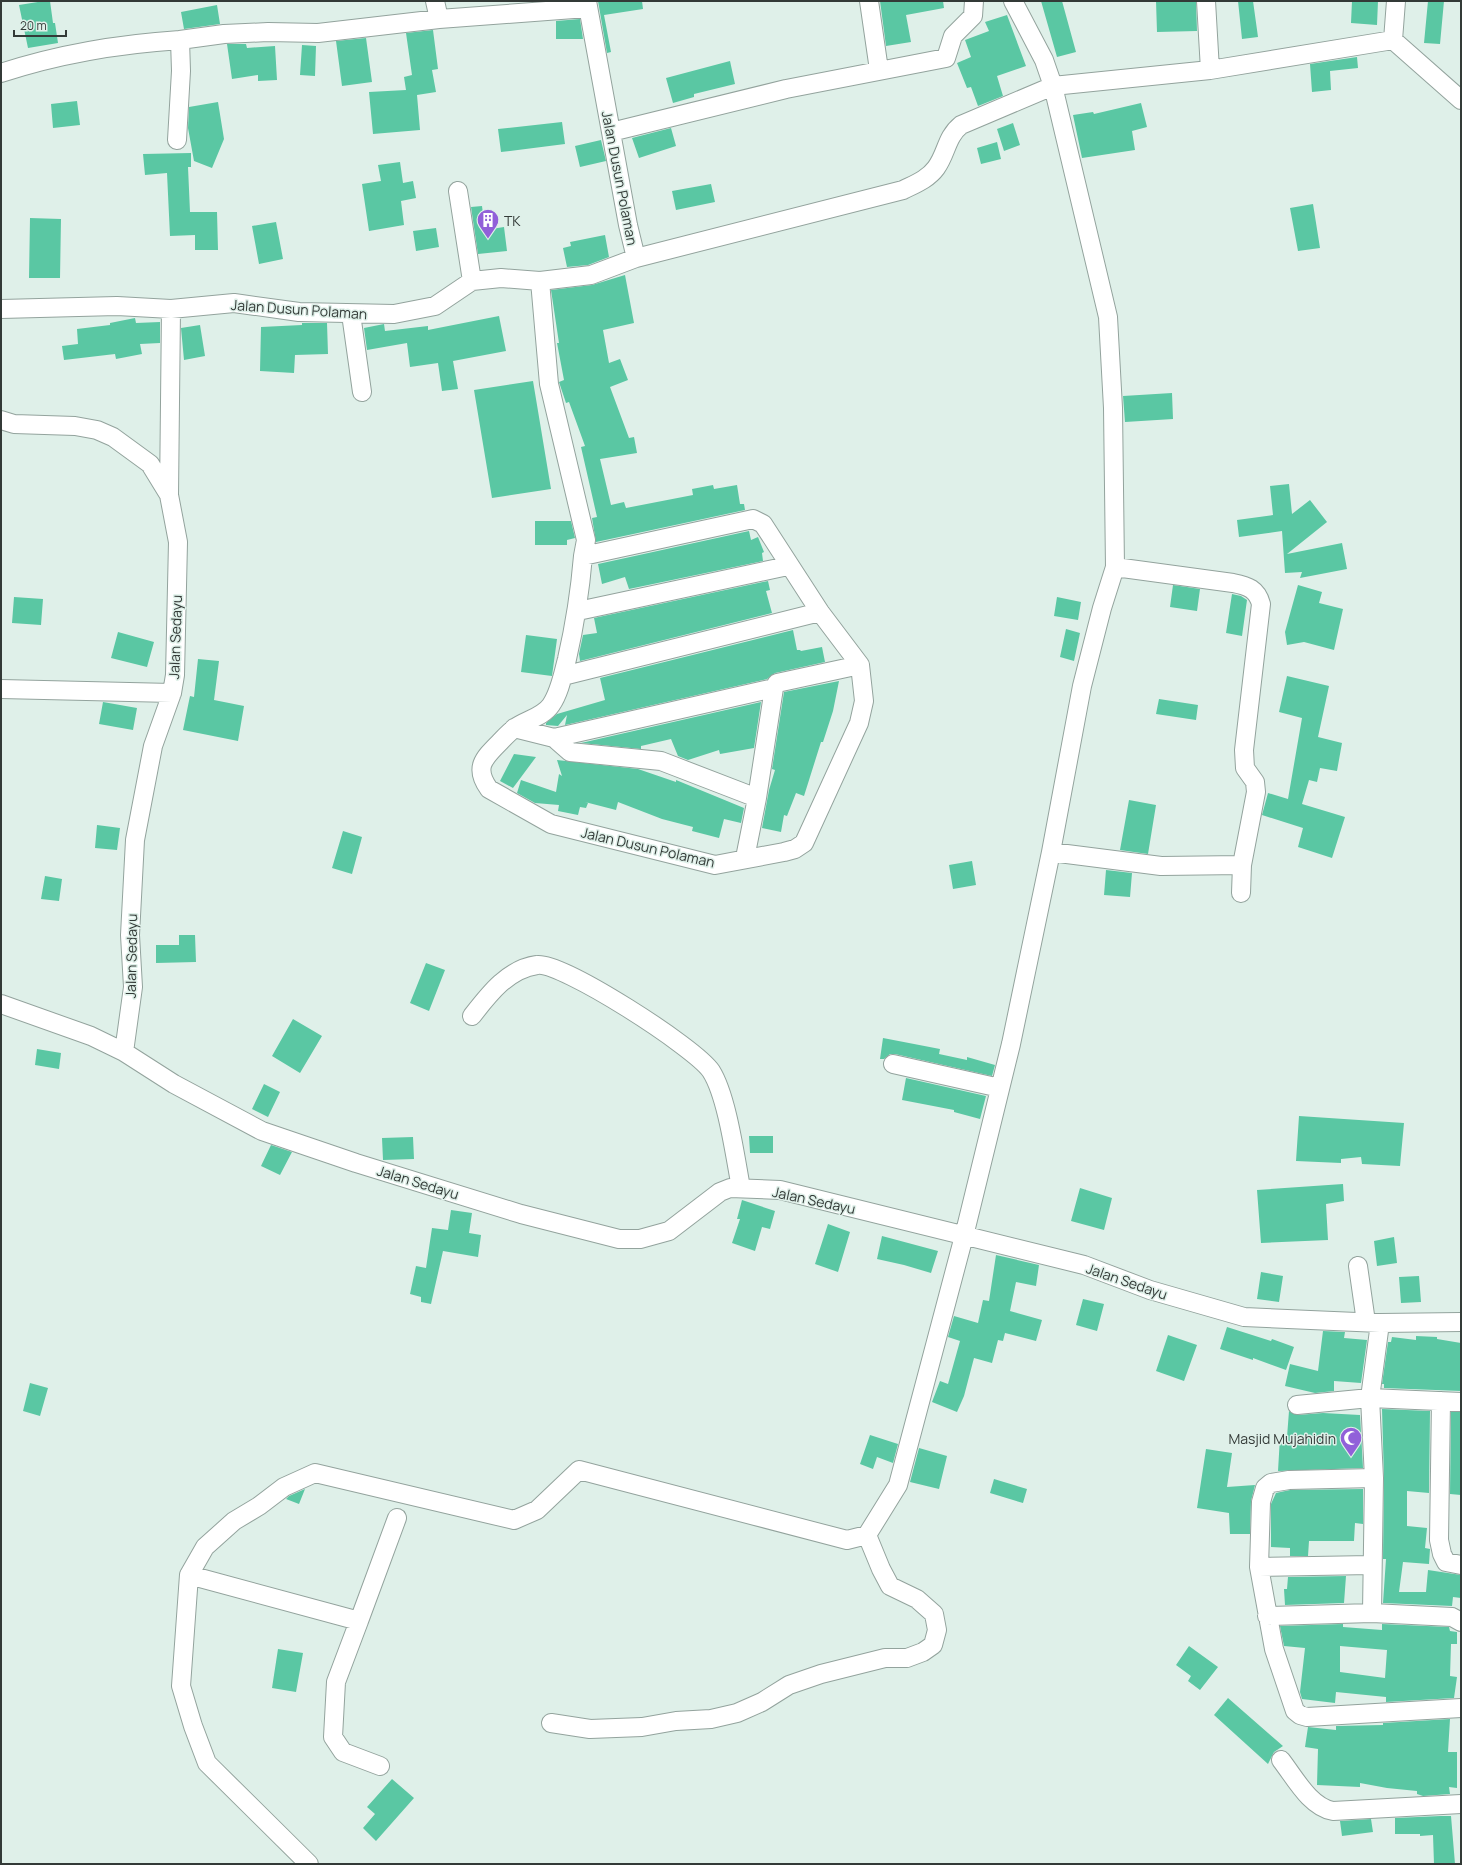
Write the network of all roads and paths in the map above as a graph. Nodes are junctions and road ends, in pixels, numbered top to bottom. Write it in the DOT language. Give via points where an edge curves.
graph roads {
  1 [pos="435,1"];
  2 [pos="869,1"];
  3 [pos="974,1"];
  4 [pos="1013,1"];
  5 [pos="1206,1"];
  6 [pos="1396,1"];
  7 [pos="587,4"];
  8 [pos="440,19"];
  9 [pos="180,40"];
  10 [pos="1393,40"];
  11 [pos="879,70"];
  12 [pos="1210,70"];
  13 [pos="1,73"];
  14 [pos="1053,86"];
  15 [pos="1461,100"];
  16 [pos="611,132"];
  17 [pos="177,140"];
  18 [pos="458,191"];
  19 [pos="636,258"];
  20 [pos="472,281"];
  21 [pos="540,281"];
  22 [pos="1,309"];
  23 [pos="171,309"];
  24 [pos="351,314"];
  25 [pos="362,392"];
  26 [pos="1,420"];
  27 [pos="169,495"];
  28 [pos="583,556"];
  29 [pos="788,566"];
  30 [pos="1115,567"];
  31 [pos="578,611"];
  32 [pos="820,612"];
  33 [pos="860,665"];
  34 [pos="563,676"];
  35 [pos="774,688"];
  36 [pos="1,689"];
  37 [pos="172,693"];
  38 [pos="514,728"];
  39 [pos="554,738"];
  40 [pos="757,798"];
  41 [pos="1051,852"];
  42 [pos="745,858"];
  43 [pos="1242,865"];
  44 [pos="1241,893"];
  45 [pos="1,1004"];
  46 [pos="472,1016"];
  47 [pos="124,1052"];
  48 [pos="893,1064"];
  49 [pos="1000,1088"];
  50 [pos="741,1188"];
  51 [pos="964,1236"];
  52 [pos="1358,1266"];
  53 [pos="1461,1322"];
  54 [pos="1373,1323"];
  55 [pos="1370,1398"];
  56 [pos="1441,1401"];
  57 [pos="1461,1402"];
  58 [pos="1297,1405"];
  59 [pos="1374,1478"];
  60 [pos="398,1518"];
  61 [pos="867,1535"];
  62 [pos="1371,1565"];
  63 [pos="1461,1565"];
  64 [pos="1259,1567"];
  65 [pos="189,1575"];
  66 [pos="1372,1613"];
  67 [pos="1267,1616"];
  68 [pos="359,1621"];
  69 [pos="1461,1622"];
  70 [pos="1461,1708"];
  71 [pos="551,1723"];
  72 [pos="1281,1760"];
  73 [pos="380,1766"];
  74 [pos="1461,1804"];
  75 [pos="309,1864"];
  1 -- 8 [label="street"];
  2 -- 11 [label="street"];
  3 -- 11 [label="street" via="973,16 954,36 946,58"];
  4 -- 14 [label="street" via="1044,60"];
  5 -- 12 [label="street"];
  6 -- 10 [label="street"];
  7 -- 8 [label="street"];
  7 -- 16 [label="street, Jalan Dusun Polaman"];
  8 -- 9 [label="street" via="318,33 224,34"];
  9 -- 13 [label="street" via="136,43 58,57"];
  9 -- 17 [label="street"];
  10 -- 12 [label="street"];
  10 -- 15 [label="street"];
  11 -- 16 [label="street" via="786,89"];
  12 -- 14 [label="street"];
  14 -- 19 [label="street" via="961,125 953,132 937,167 926,178 903,190"];
  14 -- 30 [label="street" via="1108,317 1113,408"];
  16 -- 19 [label="street, Jalan Dusun Polaman"];
  18 -- 20 [label="street"];
  19 -- 21 [label="street, Jalan Dusun Polaman" via="591,275"];
  20 -- 21 [label="street, Jalan Dusun Polaman" via="501,278"];
  20 -- 24 [label="street, Jalan Dusun Polaman" via="435,306 394,314"];
  21 -- 28 [label="street, Jalan Dusun Polaman" via="548,384 586,540"];
  22 -- 23 [label="street, Jalan Dusun Polaman" via="117,306"];
  23 -- 24 [label="street, Jalan Dusun Polaman" via="234,302 299,312"];
  23 -- 27 [label="street"];
  24 -- 25 [label="street"];
  26 -- 27 [label="street, Jalan Sedayu" via="14,424 75,426 97,430 150,464"];
  27 -- 37 [label="street, Jalan Sedayu" via="178,542"];
  28 -- 29 [label="street" via="753,519 763,524"];
  28 -- 31 [label="street, Jalan Dusun Polaman"];
  29 -- 31 [label="street"];
  29 -- 32 [label="street"];
  30 -- 41 [label="street" via="1082,686"];
  30 -- 43 [label="street" via="1233,583 1254,589 1259,596 1261,604 1244,750 1246,768 1255,782 1256,792"];
  31 -- 34 [label="street, Jalan Dusun Polaman"];
  32 -- 33 [label="street"];
  32 -- 34 [label="street"];
  33 -- 35 [label="street" via="777,682"];
  33 -- 42 [label="street, Jalan Dusun Polaman" via="864,701 859,723 804,843 784,852"];
  34 -- 38 [label="street, Jalan Dusun Polaman" via="550,707"];
  35 -- 39 [label="street"];
  35 -- 40 [label="street"];
  36 -- 37 [label="street"];
  37 -- 47 [label="street, Jalan Sedayu" via="153,746 135,840 130,935 133,987"];
  38 -- 39 [label="street"];
  38 -- 42 [label="street, Jalan Dusun Polaman" via="485,756 481,767 484,781 498,796 551,824 715,865"];
  39 -- 40 [label="street" via="570,752 661,761"];
  40 -- 42 [label="street"];
  41 -- 43 [label="street" via="1161,866"];
  41 -- 49 [label="street"];
  43 -- 44 [label="street"];
  45 -- 47 [label="street" via="91,1036"];
  46 -- 50 [label="street" via="498,985 517,971 538,964 559,969 648,1020 690,1050 710,1071 721,1094"];
  47 -- 50 [label="street, Jalan Sedayu" via="174,1084 262,1131 521,1214 619,1239 640,1239 669,1230 720,1192 730,1188"];
  48 -- 49 [label="street"];
  49 -- 51 [label="street"];
  50 -- 51 [label="street, Jalan Sedayu" via="780,1190"];
  51 -- 54 [label="street, Jalan Sedayu" via="1084,1265 1150,1290 1244,1317"];
  51 -- 61 [label="street" via="898,1485"];
  52 -- 54 [label="street"];
  53 -- 54 [label="street, Jalan Sedayu"];
  54 -- 55 [label="street"];
  55 -- 56 [label="street"];
  55 -- 58 [label="street"];
  55 -- 59 [label="street"];
  56 -- 57 [label="street"];
  56 -- 63 [label="street" via="1439,1540 1446,1562"];
  59 -- 62 [label="street"];
  59 -- 64 [label="street" via="1288,1480 1272,1483 1265,1488 1261,1502"];
  60 -- 68 [label="street"];
  61 -- 65 [label="street" via="847,1540 579,1470 537,1510 514,1520 315,1473 284,1487 234,1521 205,1547"];
  61 -- 71 [label="street" via="890,1586 917,1599 934,1614 936,1630 933,1645 923,1652 907,1658 885,1658 821,1674 789,1686 737,1713 711,1719 676,1721 642,1727 590,1729"];
  62 -- 64 [label="street"];
  62 -- 66 [label="street"];
  64 -- 67 [label="street"];
  65 -- 68 [label="street"];
  65 -- 75 [label="street" via="181,1686 207,1763"];
  66 -- 67 [label="street"];
  66 -- 69 [label="street" via="1452,1617"];
  67 -- 70 [label="street" via="1274,1649 1295,1711 1300,1716"];
  68 -- 73 [label="street" via="336,1682 333,1737 343,1752"];
  72 -- 74 [label="street" via="1316,1804 1324,1810"];
}
